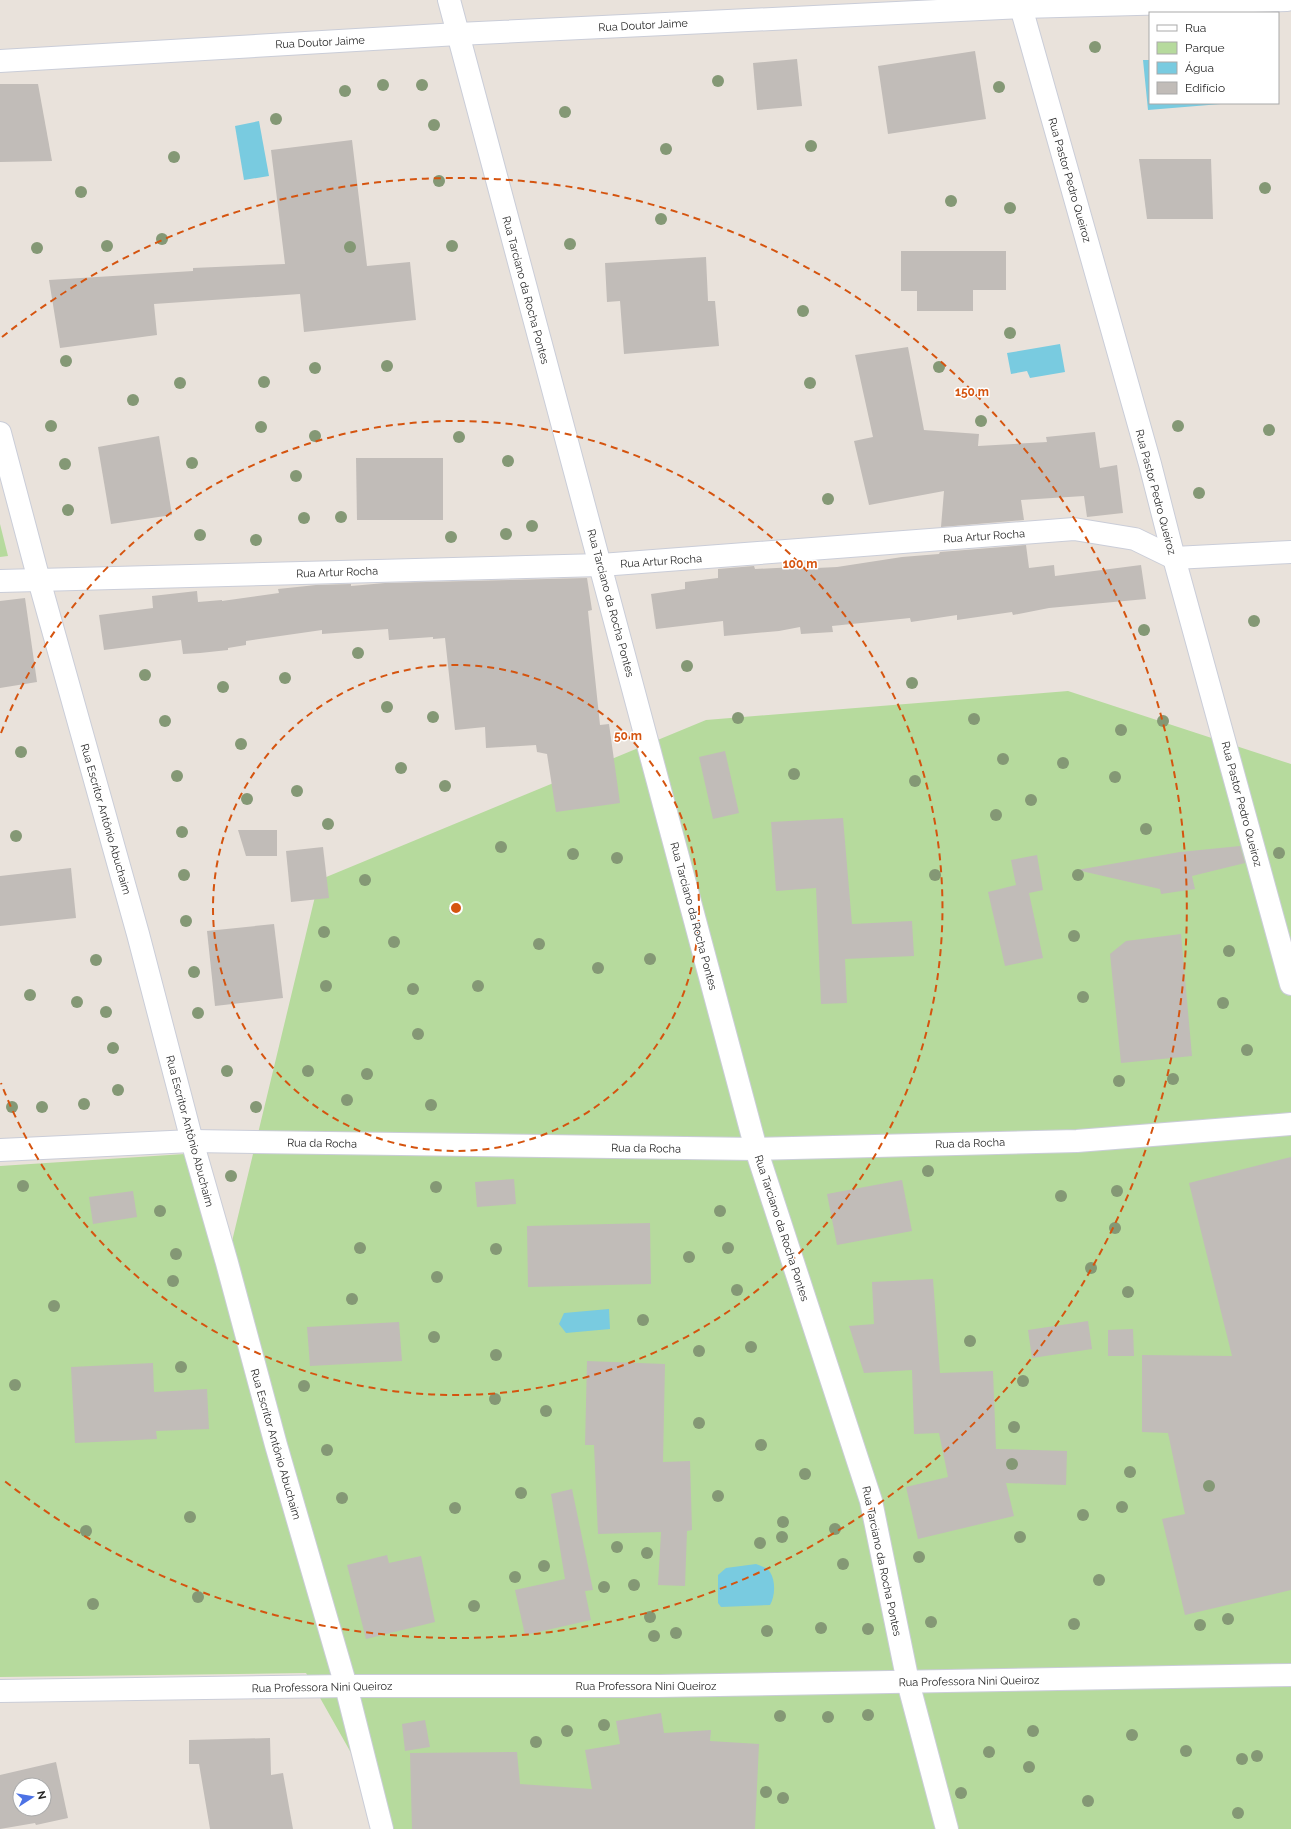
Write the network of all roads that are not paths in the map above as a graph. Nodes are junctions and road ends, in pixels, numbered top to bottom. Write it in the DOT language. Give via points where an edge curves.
graph roads {
  1 [pos="449,0"];
  2 [pos="1287,0"];
  3 [pos="1020,3"];
  4 [pos="458,34"];
  5 [pos="0,61"];
  6 [pos="0,433"];
  7 [pos="1291,552"];
  8 [pos="1174,558"];
  9 [pos="601,565"];
  10 [pos="39,580"];
  11 [pos="0,581"];
  12 [pos="1291,984"];
  13 [pos="1291,1124"];
  14 [pos="192,1141"];
  15 [pos="756,1149"];
  16 [pos="0,1150"];
  17 [pos="1291,1675"];
  18 [pos="908,1682"];
  19 [pos="346,1686"];
  20 [pos="0,1691"];
  21 [pos="382,1829"];
  22 [pos="947,1829"];
  1 -- 4 [label="street, Rua Tarciano da Rocha Pontes"];
  2 -- 3 [label="street, Rua Doutor Jaime"];
  3 -- 4 [label="street, Rua Doutor Jaime"];
  3 -- 8 [label="street, Rua Pastor Pedro Queiroz" via="1150,464"];
  4 -- 5 [label="street, Rua Doutor Jaime"];
  4 -- 9 [label="street, Rua Tarciano da Rocha Pontes"];
  6 -- 10 [label="street, Rua Escritor Antônio Abuchaim"];
  7 -- 8 [label="street, Rua Artur Rocha"];
  8 -- 9 [label="street, Rua Artur Rocha" via="1135,539 1074,529"];
  8 -- 12 [label="street, Rua Pastor Pedro Queiroz"];
  9 -- 10 [label="street, Rua Artur Rocha"];
  9 -- 15 [label="street, Rua Tarciano da Rocha Pontes"];
  10 -- 11 [label="street, Rua Artur Rocha"];
  10 -- 14 [label="street, Rua Escritor Antônio Abuchaim" via="138,934"];
  13 -- 15 [label="street, Rua da Rocha" via="1077,1141"];
  14 -- 15 [label="street, Rua da Rocha"];
  14 -- 16 [label="street, Rua da Rocha"];
  14 -- 19 [label="street, Rua Escritor Antônio Abuchaim"];
  15 -- 18 [label="street, Rua Tarciano da Rocha Pontes" via="870,1501"];
  17 -- 18 [label="street, Rua Professora Nini Queiroz"];
  18 -- 19 [label="street, Rua Professora Nini Queiroz" via="659,1686"];
  18 -- 22 [label="street, Rua Tarciano da Rocha Pontes"];
  19 -- 20 [label="street, Rua Professora Nini Queiroz"];
  19 -- 21 [label="street, Rua Escritor Antônio Abuchaim"];
}
